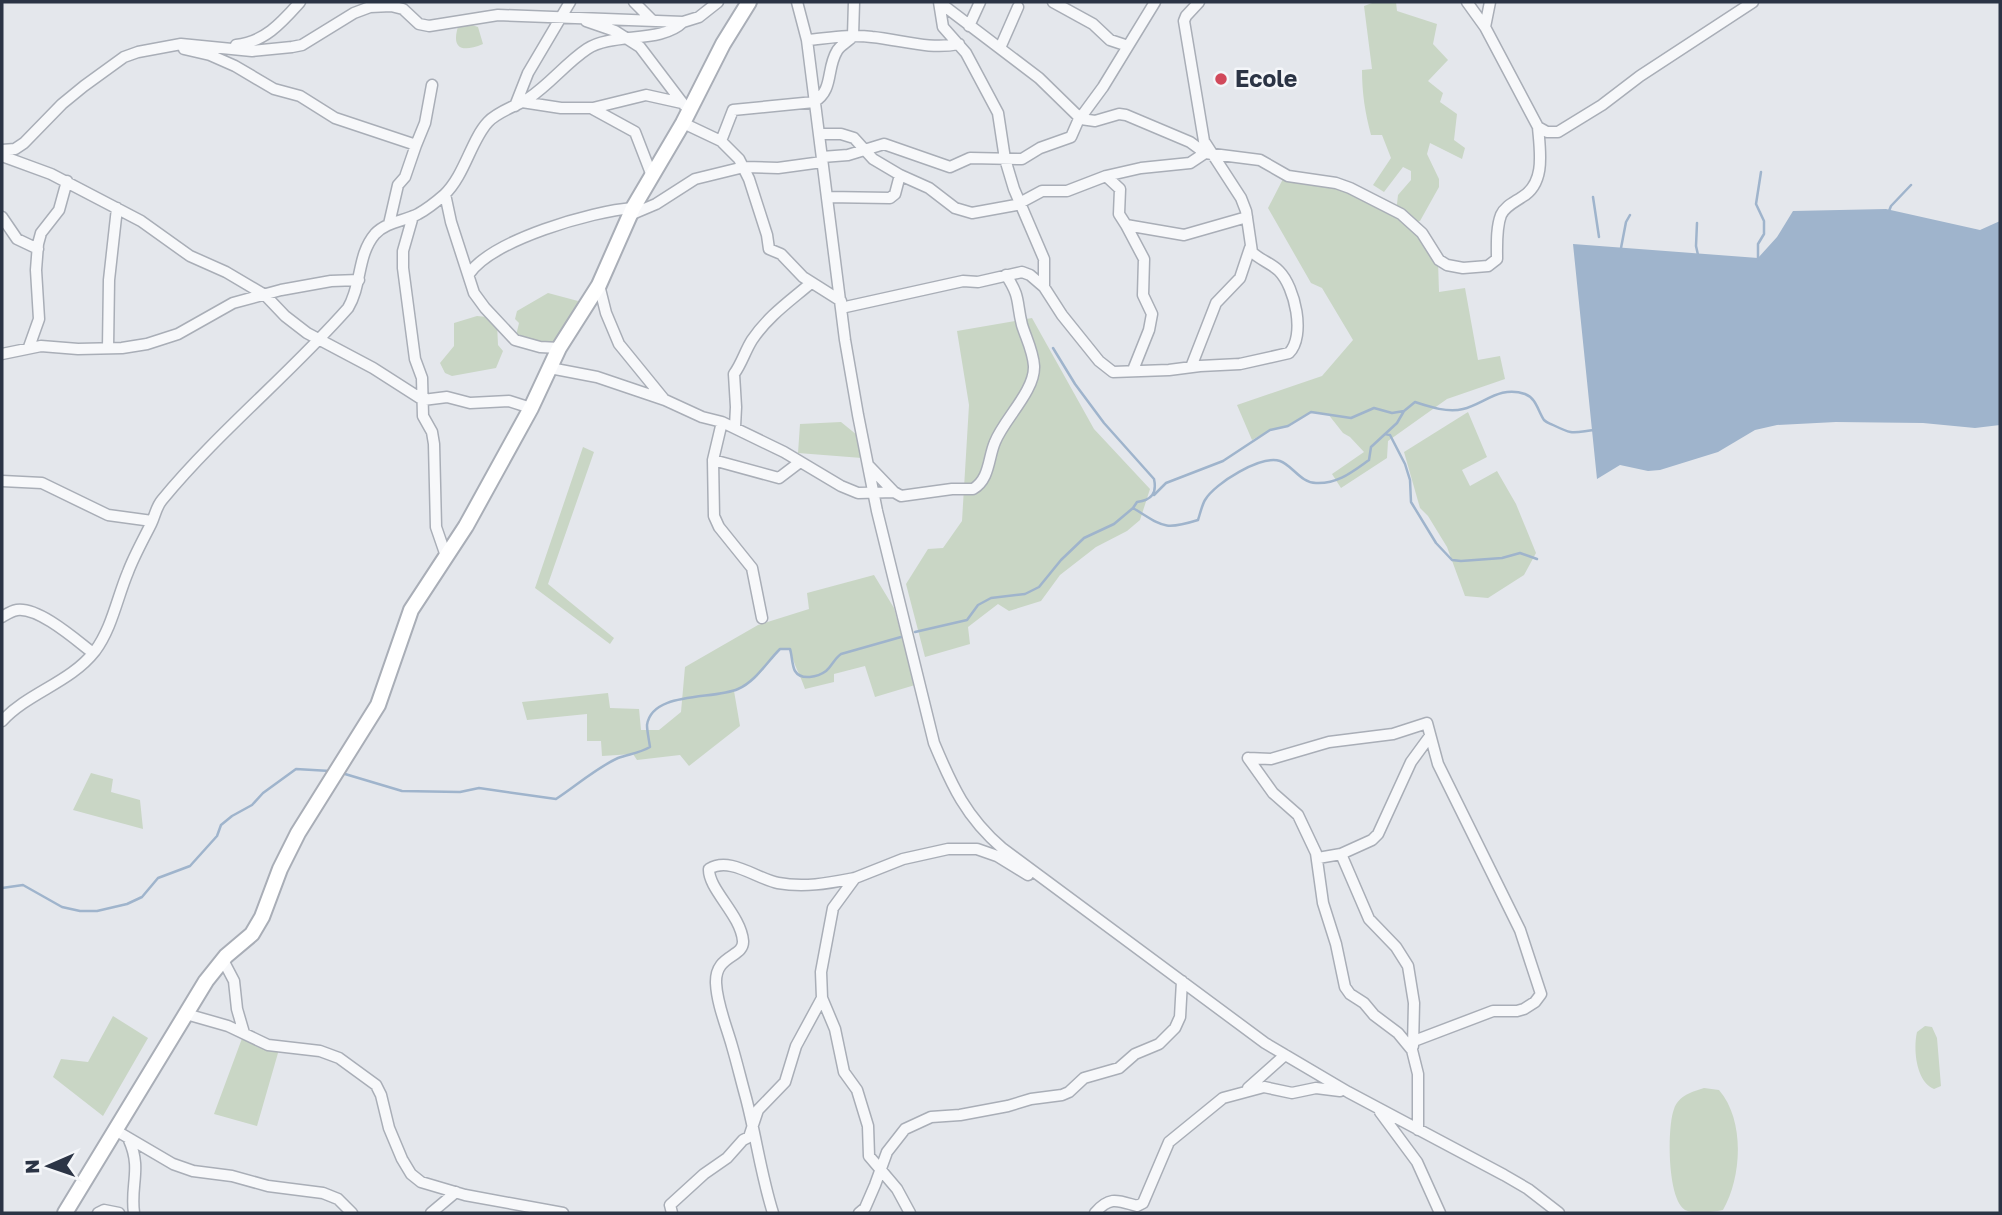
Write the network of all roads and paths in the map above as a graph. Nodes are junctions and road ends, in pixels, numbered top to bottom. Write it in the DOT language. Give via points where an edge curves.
graph roads {
  1 [pos="300,2"];
  2 [pos="570,2"];
  3 [pos="634,2"];
  4 [pos="718,2"];
  5 [pos="749,2"];
  6 [pos="797,2"];
  7 [pos="854,2"];
  8 [pos="939,2"];
  9 [pos="980,2"];
  10 [pos="1053,2"];
  11 [pos="1155,2"];
  12 [pos="1199,2"];
  13 [pos="1467,2"];
  14 [pos="1490,2"];
  15 [pos="1753,2"];
  16 [pos="402,5"];
  17 [pos="1018,8"];
  18 [pos="561,18"];
  19 [pos="576,18"];
  20 [pos="652,20"];
  21 [pos="683,22"];
  22 [pos="969,26"];
  23 [pos="1485,27"];
  24 [pos="979,34"];
  25 [pos="853,36"];
  26 [pos="629,38"];
  27 [pos="807,40"];
  28 [pos="959,44"];
  29 [pos="167,46"];
  30 [pos="1128,46"];
  31 [pos="222,47"];
  32 [pos="1000,48"];
  33 [pos="966,54"];
  34 [pos="432,85"];
  35 [pos="814,102"];
  36 [pos="519,104"];
  37 [pos="593,108"];
  38 [pos="684,112"];
  39 [pos="1081,119"];
  40 [pos="1538,127"];
  41 [pos="819,134"];
  42 [pos="721,141"];
  43 [pos="415,145"];
  44 [pos="865,150"];
  45 [pos="1208,153"];
  46 [pos="3,158"];
  47 [pos="822,159"];
  48 [pos="1005,159"];
  49 [pos="744,167"];
  50 [pos="900,175"];
  51 [pos="652,176"];
  52 [pos="1106,176"];
  53 [pos="67,181"];
  54 [pos="445,194"];
  55 [pos="827,197"];
  56 [pos="1020,203"];
  57 [pos="117,208"];
  58 [pos="631,211"];
  59 [pos="2,216"];
  60 [pos="413,216"];
  61 [pos="1247,217"];
  62 [pos="388,224"];
  63 [pos="1126,225"];
  64 [pos="1250,248"];
  65 [pos="38,249"];
  66 [pos="469,274"];
  67 [pos="1006,275"];
  68 [pos="359,280"];
  69 [pos="811,282"];
  70 [pos="598,285"];
  71 [pos="1044,287"];
  72 [pos="265,295"];
  73 [pos="841,304"];
  74 [pos="320,340"];
  75 [pos="29,347"];
  76 [pos="108,348"];
  77 [pos="559,348"];
  78 [pos="2,354"];
  79 [pos="1191,367"];
  80 [pos="550,368"];
  81 [pos="1133,370"];
  82 [pos="423,400"];
  83 [pos="665,400"];
  84 [pos="531,408"];
  85 [pos="722,422"];
  86 [pos="735,427"];
  87 [pos="713,460"];
  88 [pos="800,462"];
  89 [pos="869,466"];
  90 [pos="2,481"];
  91 [pos="873,492"];
  92 [pos="894,492"];
  93 [pos="152,521"];
  94 [pos="446,556"];
  95 [pos="2,617"];
  96 [pos="762,618"];
  97 [pos="93,653"];
  98 [pos="2,721"];
  99 [pos="1430,736"];
  100 [pos="1341,854"];
  101 [pos="1318,858"];
  102 [pos="855,878"];
  103 [pos="1053,887"];
  104 [pos="223,960"];
  105 [pos="1182,981"];
  106 [pos="822,998"];
  107 [pos="186,1014"];
  108 [pos="244,1034"];
  109 [pos="1413,1045"];
  110 [pos="1285,1055"];
  111 [pos="1242,1092"];
  112 [pos="1348,1092"];
  113 [pos="1378,1109"];
  114 [pos="752,1125"];
  115 [pos="115,1130"];
  116 [pos="1418,1130"];
  117 [pos="130,1140"];
  118 [pos="881,1169"];
  119 [pos="456,1192"];
  120 [pos="65,1213"];
  121 [pos="98,1213"];
  122 [pos="119,1213"];
  123 [pos="134,1213"];
  124 [pos="352,1213"];
  125 [pos="431,1213"];
  126 [pos="563,1213"];
  127 [pos="672,1213"];
  128 [pos="773,1213"];
  129 [pos="859,1213"];
  130 [pos="911,1213"];
  131 [pos="1095,1213"];
  132 [pos="1440,1213"];
  133 [pos="1559,1213"];
  1 -- 31 [label="street" via="267,36"];
  2 -- 18 [label="street"];
  3 -- 20 [label="street"];
  4 -- 21 [label="street" via="699,18"];
  5 -- 38 [label="street"];
  6 -- 27 [label="street"];
  7 -- 25 [label="street"];
  8 -- 22 [label="street"];
  8 -- 28 [label="street" via="943,27"];
  9 -- 22 [label="street"];
  10 -- 30 [label="street" via="1093,24 1110,40"];
  11 -- 30 [label="street"];
  12 -- 45 [label="street" via="1184,21"];
  13 -- 23 [label="street"];
  14 -- 23 [label="street"];
  15 -- 40 [label="street" via="1579,121 1555,133"];
  16 -- 18 [label="street" via="419,24 429,26 498,15"];
  16 -- 31 [label="street" via="354,13 292,47 252,51"];
  17 -- 32 [label="street"];
  18 -- 19 [label="street"];
  18 -- 36 [label="street" via="528,73"];
  19 -- 20 [label="street"];
  19 -- 26 [label="street"];
  20 -- 21 [label="street"];
  21 -- 26 [label="street" via="656,34"];
  22 -- 24 [label="street"];
  23 -- 40 [label="street"];
  24 -- 32 [label="street"];
  24 -- 33 [label="street"];
  25 -- 27 [label="street"];
  25 -- 28 [label="street" via="918,45"];
  25 -- 35 [label="street" via="837,50 828,87"];
  26 -- 36 [label="street" via="588,48"];
  26 -- 38 [label="street"];
  27 -- 35 [label="street"];
  28 -- 33 [label="street"];
  29 -- 31 [label="street"];
  29 -- 43 [label="street" via="210,55 274,89 300,96 335,118"];
  29 -- 46 [label="street" via="124,57 62,104"];
  30 -- 39 [label="street"];
  32 -- 39 [label="street"];
  33 -- 48 [label="street" via="998,113"];
  34 -- 43 [label="street"];
  35 -- 41 [label="street"];
  35 -- 42 [label="street" via="733,110"];
  36 -- 37 [label="street"];
  36 -- 54 [label="street" via="488,122"];
  37 -- 38 [label="street" via="646,95"];
  37 -- 51 [label="street" via="635,132"];
  38 -- 42 [label="street"];
  38 -- 51 [label="street"];
  39 -- 45 [label="street" via="1126,115"];
  39 -- 48 [label="street" via="1071,137 1022,159"];
  40 -- 45 [label="street" via="1537,180 1501,216 1497,259 1488,266 1443,264 1422,233 1401,214 1350,188 1288,176 1260,160"];
  41 -- 44 [label="street" via="848,135"];
  41 -- 47 [label="street"];
  42 -- 49 [label="street"];
  43 -- 62 [label="street"];
  44 -- 47 [label="street"];
  44 -- 48 [label="street" via="887,144 947,167 970,158"];
  44 -- 50 [label="street"];
  45 -- 52 [label="street" via="1190,163"];
  45 -- 61 [label="street" via="1238,193"];
  46 -- 53 [label="street"];
  47 -- 49 [label="street" via="778,168"];
  47 -- 55 [label="street"];
  48 -- 56 [label="street"];
  49 -- 58 [label="street" via="690,181 656,204"];
  49 -- 69 [label="street" via="768,247"];
  50 -- 55 [label="street" via="890,198"];
  50 -- 56 [label="street" via="967,213"];
  51 -- 58 [label="street"];
  52 -- 56 [label="street" via="1067,191 1042,191"];
  52 -- 63 [label="street" via="1119,189 1119,214"];
  53 -- 57 [label="street"];
  53 -- 65 [label="street" via="59,210 41,233"];
  54 -- 60 [label="street"];
  54 -- 66 [label="street"];
  55 -- 73 [label="street"];
  56 -- 71 [label="street" via="1044,258"];
  57 -- 72 [label="street" via="190,256"];
  57 -- 76 [label="street"];
  58 -- 66 [label="street" via="600,212 528,236 485,257"];
  58 -- 70 [label="street"];
  59 -- 65 [label="street" via="17,239"];
  60 -- 62 [label="street"];
  60 -- 82 [label="street" via="403,268"];
  61 -- 63 [label="street" via="1184,235"];
  61 -- 64 [label="street"];
  62 -- 68 [label="street" via="369,243"];
  63 -- 81 [label="street" via="1144,259 1142,291 1152,314"];
  64 -- 79 [label="street" via="1240,278 1216,303"];
  64 -- 79 [label="street" via="1278,270 1294,294 1297,324 1293,350 1240,364"];
  65 -- 75 [label="street" via="39,319"];
  66 -- 77 [label="street" via="474,293 515,340"];
  67 -- 71 [label="street" via="1027,273"];
  67 -- 73 [label="street"];
  67 -- 92 [label="street" via="1017,293 1034,369 1031,382 996,438 985,476 973,489 901,496"];
  68 -- 72 [label="street"];
  68 -- 74 [label="street" via="348,308"];
  69 -- 73 [label="street"];
  69 -- 86 [label="street" via="775,311 752,339 734,374"];
  70 -- 77 [label="street"];
  70 -- 83 [label="street" via="619,344"];
  71 -- 81 [label="street" via="1107,368 1113,372"];
  72 -- 74 [label="street" via="285,316"];
  72 -- 76 [label="street" via="226,305 178,334 147,344"];
  73 -- 89 [label="street"];
  74 -- 82 [label="street"];
  74 -- 93 [label="street" via="214,443 161,501"];
  75 -- 76 [label="street"];
  75 -- 78 [label="street"];
  77 -- 80 [label="street"];
  79 -- 81 [label="street"];
  80 -- 83 [label="street" via="597,377"];
  80 -- 84 [label="street"];
  82 -- 84 [label="street" via="509,401"];
  82 -- 94 [label="street" via="423,416 434,444 436,527"];
  83 -- 85 [label="street"];
  84 -- 94 [label="street"];
  85 -- 86 [label="street"];
  85 -- 87 [label="street"];
  86 -- 88 [label="street"];
  87 -- 88 [label="street" via="779,478"];
  87 -- 96 [label="street" via="716,520 752,568"];
  88 -- 91 [label="street" via="853,491"];
  89 -- 91 [label="street"];
  89 -- 92 [label="street"];
  90 -- 93 [label="street" via="42,483 108,515"];
  91 -- 92 [label="street"];
  91 -- 103 [label="street" via="934,743 948,778 981,830"];
  93 -- 97 [label="street" via="105,635"];
  94 -- 104 [label="street" via="411,610 378,705 298,833 262,917 252,934"];
  95 -- 97 [label="street" via="25,610"];
  97 -- 98 [label="street" via="73,673 19,705"];
  99 -- 100 [label="street" via="1411,762 1378,834"];
  99 -- 101 [label="street" via="1427,723 1421,723 1393,734 1329,742 1271,759 1248,758 1273,793 1298,815"];
  99 -- 109 [label="street" via="1437,764 1520,930 1541,994 1524,1009 1493,1011"];
  100 -- 101 [label="street"];
  100 -- 109 [label="street" via="1368,919 1408,966 1414,1003"];
  101 -- 109 [label="street" via="1345,987"];
  102 -- 103 [label="street" via="903,859 973,848"];
  102 -- 106 [label="street" via="833,908 821,972"];
  102 -- 114 [label="street" via="799,886 767,880 740,868 709,869 743,940 743,947 720,964 716,984"];
  103 -- 105 [label="street"];
  104 -- 107 [label="street"];
  104 -- 108 [label="street" via="234,981"];
  105 -- 110 [label="street"];
  105 -- 118 [label="street" via="1180,1017 1159,1044 1119,1068 1084,1078 1062,1095 925,1119 898,1135"];
  106 -- 114 [label="street" via="794,1052 785,1082 758,1110"];
  106 -- 118 [label="street" via="835,1029 844,1072 857,1090 868,1126 869,1156"];
  107 -- 108 [label="street"];
  107 -- 115 [label="street"];
  108 -- 119 [label="street" via="268,1045 327,1052 376,1086 411,1174 421,1182"];
  109 -- 116 [label="street" via="1419,1081"];
  110 -- 111 [label="street"];
  110 -- 112 [label="street"];
  111 -- 112 [label="street" via="1264,1087 1292,1093 1316,1088"];
  111 -- 131 [label="street" via="1223,1098 1169,1142 1143,1203 1111,1201"];
  112 -- 113 [label="street"];
  113 -- 116 [label="street"];
  113 -- 132 [label="street" via="1417,1162"];
  114 -- 127 [label="street" via="749,1137 670,1205"];
  114 -- 128 [label="street"];
  115 -- 117 [label="street"];
  115 -- 120 [label="street"];
  116 -- 133 [label="street" via="1512,1180"];
  117 -- 123 [label="street" via="137,1158"];
  117 -- 124 [label="street" via="193,1171 332,1196"];
  118 -- 129 [label="street"];
  118 -- 130 [label="street"];
  119 -- 125 [label="street"];
  119 -- 126 [label="street"];
  121 -- 122 [label="street"];
}
